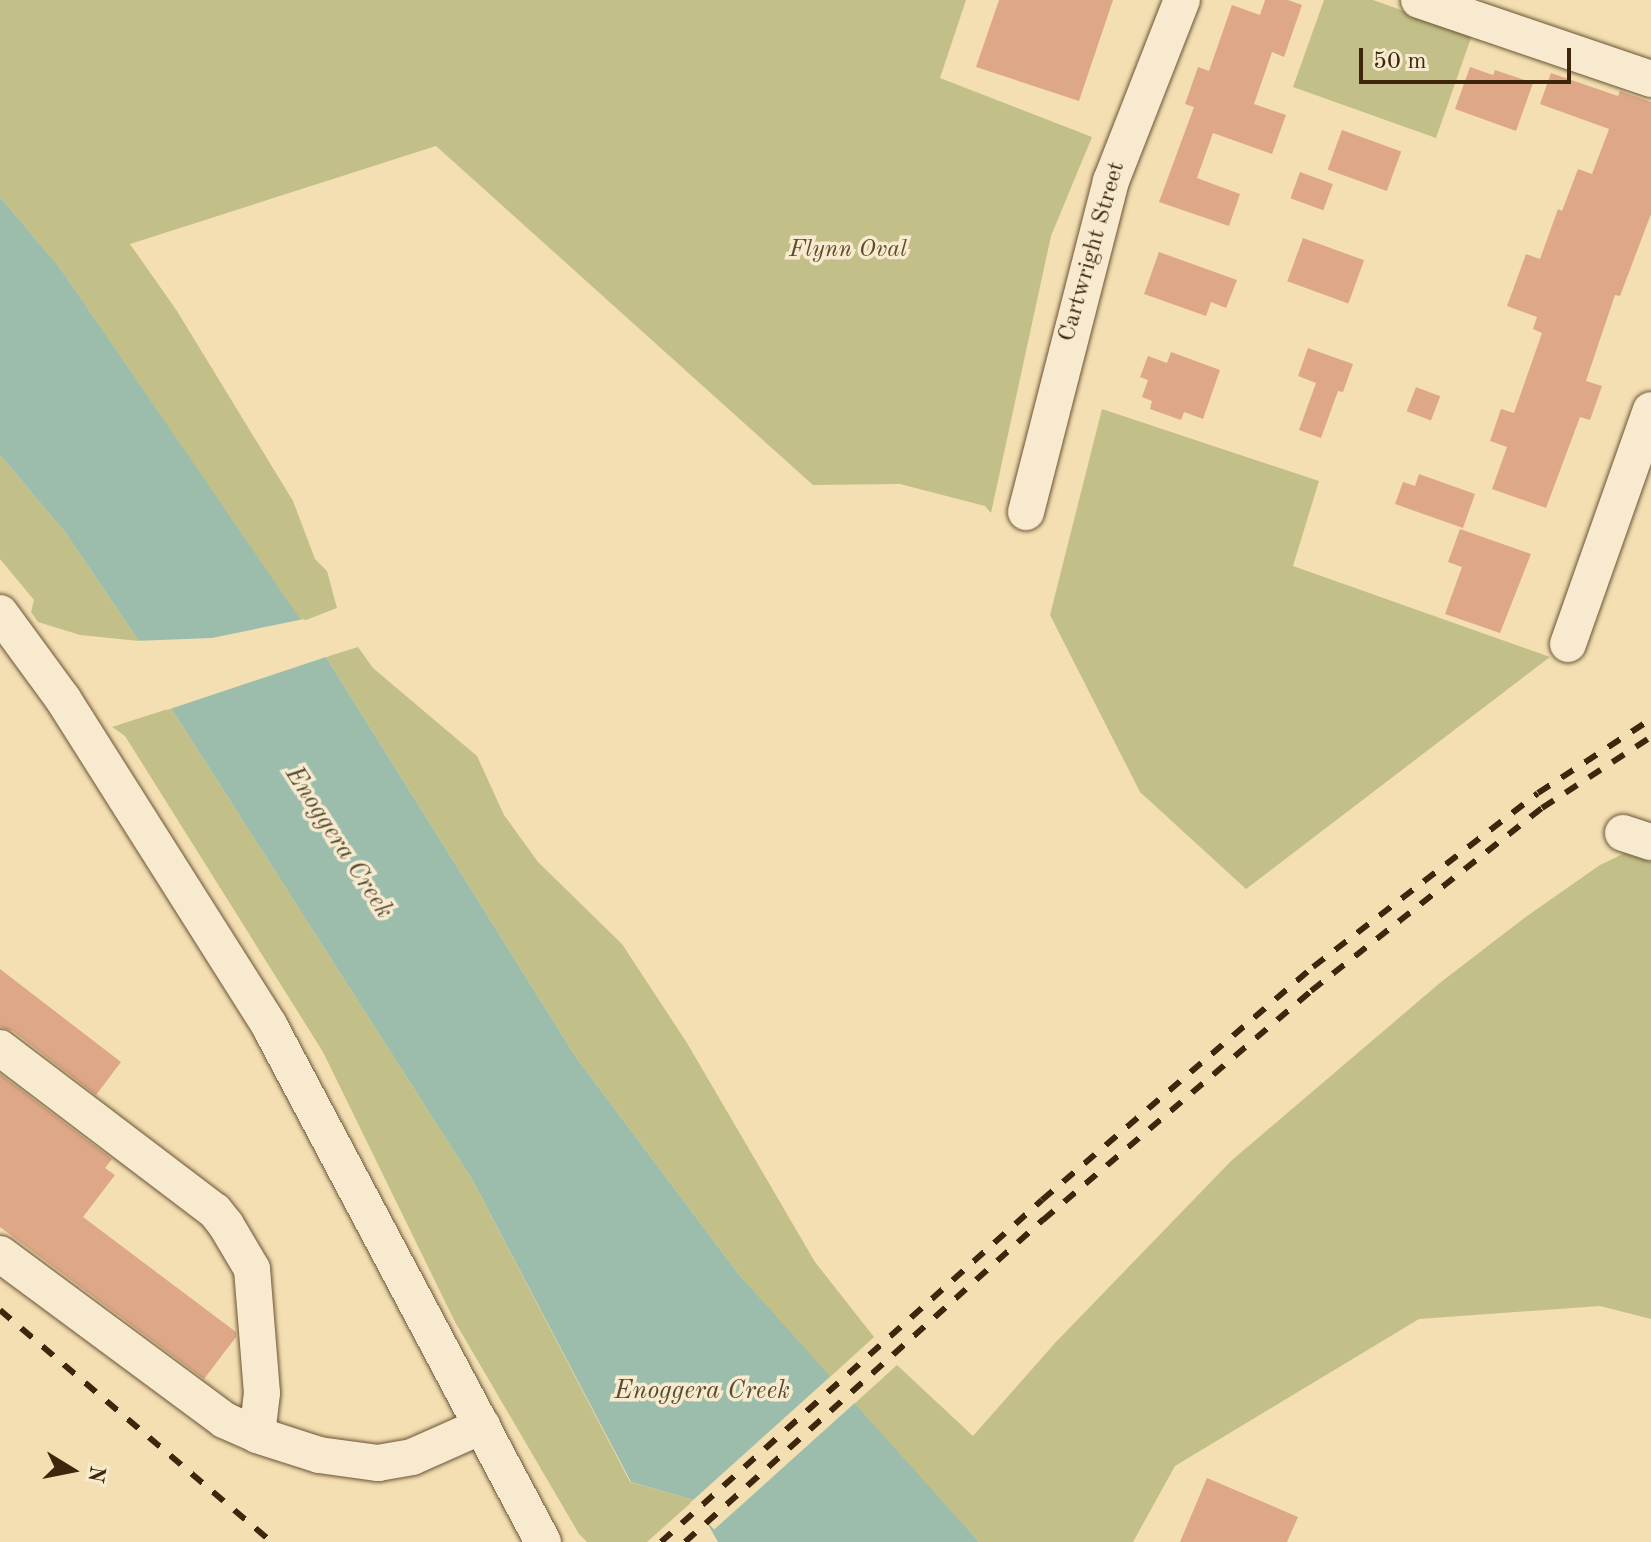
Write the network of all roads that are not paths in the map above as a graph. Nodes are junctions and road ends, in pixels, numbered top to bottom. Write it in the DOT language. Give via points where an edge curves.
graph roads {
  1 [pos="1182,0"];
  2 [pos="1419,0"];
  3 [pos="1651,79"];
  4 [pos="1651,410"];
  5 [pos="1026,512"];
  6 [pos="0,613"];
  7 [pos="1568,644"];
  8 [pos="0,1048"];
  9 [pos="0,1254"];
  10 [pos="482,1426"];
  11 [pos="257,1435"];
  12 [pos="543,1542"];
  1 -- 5 [label="street, Cartwright Street" via="1111,181"];
  2 -- 3 [label="street"];
  4 -- 7 [label="street"];
  6 -- 10 [label="street" via="63,699 269,1025"];
  8 -- 11 [label="street" via="215,1211 226,1225 252,1269 262,1393"];
  9 -- 11 [label="street" via="224,1420"];
  10 -- 11 [label="street" via="412,1457 378,1463 319,1455"];
  10 -- 12 [label="street"];
}
